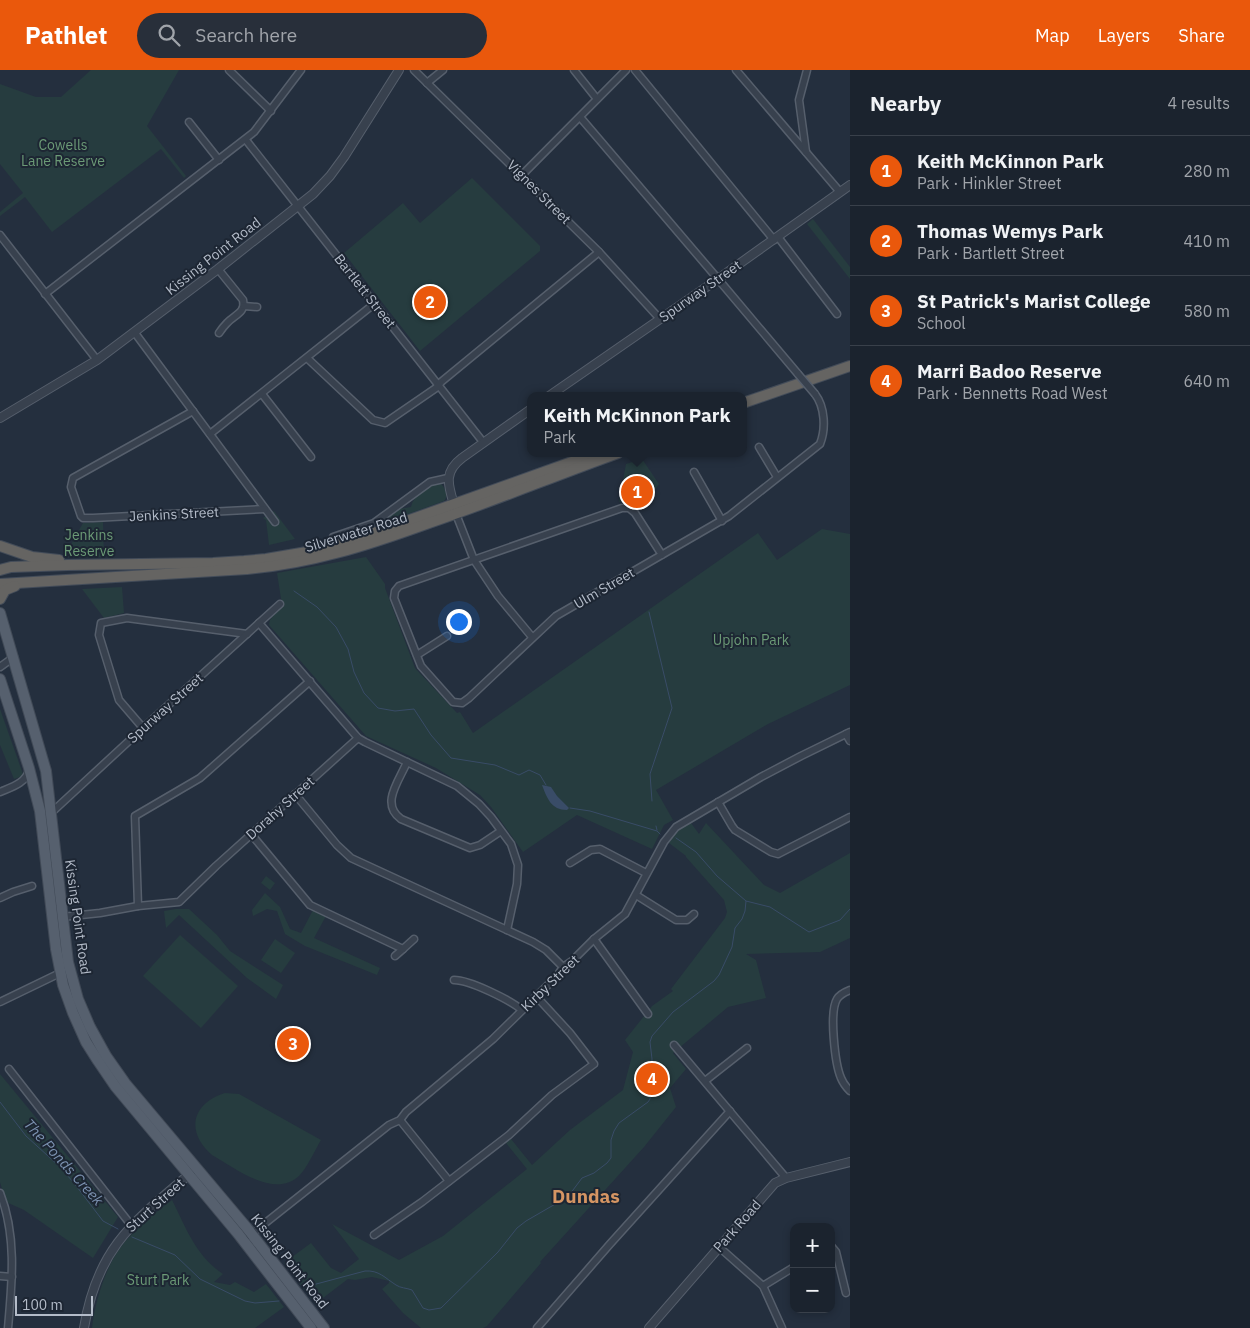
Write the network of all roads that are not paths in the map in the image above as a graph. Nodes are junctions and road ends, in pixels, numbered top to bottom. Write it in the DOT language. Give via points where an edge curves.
graph roads {
  1 [pos="229,70"];
  2 [pos="301,70"];
  3 [pos="399,70"];
  4 [pos="414,70"];
  5 [pos="443,70"];
  6 [pos="574,70"];
  7 [pos="626,70"];
  8 [pos="635,70"];
  9 [pos="736,70"];
  10 [pos="807,70"];
  11 [pos="427,83"];
  12 [pos="597,99"];
  13 [pos="271,111"];
  14 [pos="580,117"];
  15 [pos="189,122"];
  16 [pos="246,140"];
  17 [pos="806,153"];
  18 [pos="219,160"];
  19 [pos="522,175"];
  20 [pos="850,185"];
  21 [pos="840,192"];
  22 [pos="298,206"];
  23 [pos="0,235"];
  24 [pos="776,238"];
  25 [pos="599,252"];
  26 [pos="218,269"];
  27 [pos="718,279"];
  28 [pos="45,294"];
  29 [pos="374,304"];
  30 [pos="244,306"];
  31 [pos="258,307"];
  32 [pos="837,314"];
  33 [pos="660,319"];
  34 [pos="135,333"];
  35 [pos="219,334"];
  36 [pos="308,358"];
  37 [pos="97,360"];
  38 [pos="850,366"];
  39 [pos="850,373"];
  40 [pos="438,385"];
  41 [pos="555,392"];
  42 [pos="262,394"];
  43 [pos="747,402"];
  44 [pos="747,409"];
  45 [pos="193,411"];
  46 [pos="527,411"];
  47 [pos="0,418"];
  48 [pos="210,434"];
  49 [pos="483,442"];
  50 [pos="759,447"];
  51 [pos="311,457"];
  52 [pos="587,457"];
  53 [pos="606,457"];
  54 [pos="694,472"];
  55 [pos="777,477"];
  56 [pos="448,478"];
  57 [pos="265,509"];
  58 [pos="455,509"];
  59 [pos="722,521"];
  60 [pos="274,522"];
  61 [pos="333,537"];
  62 [pos="0,546"];
  63 [pos="662,555"];
  64 [pos="474,560"];
  65 [pos="104,564"];
  66 [pos="0,570"];
  67 [pos="23,583"];
  68 [pos="0,584"];
  69 [pos="0,599"];
  70 [pos="280,604"];
  71 [pos="0,613"];
  72 [pos="259,623"];
  73 [pos="247,634"];
  74 [pos="448,636"];
  75 [pos="532,637"];
  76 [pos="417,655"];
  77 [pos="14,657"];
  78 [pos="0,667"];
  79 [pos="0,679"];
  80 [pos="310,681"];
  81 [pos="143,728"];
  82 [pos="848,733"];
  83 [pos="358,738"];
  84 [pos="850,741"];
  85 [pos="407,762"];
  86 [pos="29,768"];
  87 [pos="0,792"];
  88 [pos="295,794"];
  89 [pos="718,802"];
  90 [pos="52,813"];
  91 [pos="850,817"];
  92 [pos="501,831"];
  93 [pos="251,834"];
  94 [pos="570,863"];
  95 [pos="646,873"];
  96 [pos="32,886"];
  97 [pos="636,895"];
  98 [pos="0,898"];
  99 [pos="138,906"];
  100 [pos="694,914"];
  101 [pos="62,917"];
  102 [pos="507,930"];
  103 [pos="414,939"];
  104 [pos="594,940"];
  105 [pos="403,949"];
  106 [pos="395,956"];
  107 [pos="563,967"];
  108 [pos="60,973"];
  109 [pos="454,980"];
  110 [pos="850,990"];
  111 [pos="536,996"];
  112 [pos="0,1002"];
  113 [pos="522,1010"];
  114 [pos="648,1014"];
  115 [pos="674,1045"];
  116 [pos="747,1048"];
  117 [pos="9,1069"];
  118 [pos="705,1081"];
  119 [pos="850,1091"];
  120 [pos="730,1111"];
  121 [pos="400,1120"];
  122 [pos="850,1162"];
  123 [pos="193,1171"];
  124 [pos="786,1178"];
  125 [pos="449,1181"];
  126 [pos="1,1196"];
  127 [pos="131,1225"];
  128 [pos="374,1235"];
  129 [pos="248,1238"];
  130 [pos="719,1247"];
  131 [pos="835,1251"];
  132 [pos="792,1268"];
  133 [pos="0,1276"];
  134 [pos="12,1277"];
  135 [pos="763,1286"];
  136 [pos="846,1293"];
  137 [pos="8,1328"];
  138 [pos="84,1328"];
  139 [pos="311,1328"];
  140 [pos="324,1328"];
  141 [pos="537,1328"];
  142 [pos="650,1328"];
  143 [pos="782,1328"];
  1 -- 13 [label="street"];
  2 -- 13 [label="street"];
  3 -- 22 [label="street, Kissing Point Road" via="338,167"];
  4 -- 11 [label="street, Vignes Street"];
  5 -- 11 [label="street"];
  6 -- 12 [label="street"];
  7 -- 12 [label="street"];
  8 -- 24 [label="street"];
  9 -- 17 [label="street"];
  10 -- 17 [label="street" via="799,100"];
  11 -- 19 [label="street, Vignes Street"];
  12 -- 14 [label="street"];
  13 -- 16 [label="street"];
  14 -- 19 [label="street"];
  14 -- 27 [label="street"];
  15 -- 18 [label="street"];
  16 -- 18 [label="street"];
  16 -- 22 [label="street, Bartlett Street"];
  17 -- 21 [label="street"];
  18 -- 28 [label="street"];
  19 -- 25 [label="street, Vignes Street"];
  20 -- 21 [label="street, Spurway Street"];
  21 -- 24 [label="street, Spurway Street"];
  22 -- 26 [label="street, Kissing Point Road"];
  22 -- 29 [label="street, Bartlett Street"];
  23 -- 28 [label="street"];
  24 -- 27 [label="street, Spurway Street"];
  24 -- 32 [label="street"];
  25 -- 33 [label="street, Vignes Street"];
  25 -- 40 [label="street"];
  26 -- 30 [label="street" via="243,300"];
  26 -- 34 [label="street, Kissing Point Road"];
  27 -- 33 [label="street, Spurway Street"];
  27 -- 55 [label="street, Ulm Street, bridge" via="821,402 824,434 820,444"];
  28 -- 37 [label="street"];
  29 -- 36 [label="street"];
  29 -- 40 [label="street, Bartlett Street"];
  30 -- 31 [label="street"];
  30 -- 35 [label="street"];
  33 -- 41 [label="street, Spurway Street"];
  34 -- 37 [label="street, Kissing Point Road"];
  34 -- 45 [label="street"];
  36 -- 40 [label="street" via="379,423 392,419"];
  36 -- 42 [label="street"];
  37 -- 47 [label="street, Kissing Point Road"];
  38 -- 43 [label="highway"];
  39 -- 44 [label="highway"];
  40 -- 49 [label="street, Bartlett Street"];
  42 -- 48 [label="street"];
  42 -- 51 [label="street"];
  45 -- 48 [label="street"];
  45 -- 57 [label="street, Jenkins Street" via="73,478 71,487 81,516"];
  46 -- 49 [label="street"];
  48 -- 57 [label="street"];
  49 -- 56 [label="street" via="455,463"];
  50 -- 55 [label="street"];
  52 -- 58 [label="highway, Silverwater Road"];
  53 -- 58 [label="highway, Silverwater Road"];
  54 -- 59 [label="street"];
  55 -- 59 [label="street, Ulm Street"];
  56 -- 58 [label="street"];
  56 -- 61 [label="street" via="430,482 374,523"];
  57 -- 60 [label="street"];
  58 -- 64 [label="street"];
  58 -- 65 [label="highway, Silverwater Road" via="348,542 266,559 213,564"];
  58 -- 67 [label="highway, Silverwater Road" via="349,551 284,565"];
  59 -- 63 [label="street, Ulm Street"];
  62 -- 65 [label="highway, Silverwater Road" via="32,557"];
  63 -- 64 [label="street" via="635,512 622,508"];
  63 -- 75 [label="street, Ulm Street" via="556,616"];
  64 -- 75 [label="street"];
  64 -- 76 [label="street, Ulm Street" via="398,586 394,592"];
  65 -- 66 [label="highway, Silverwater Road"];
  67 -- 68 [label="highway, Silverwater Road"];
  67 -- 69 [label="highway" via="6,590"];
  70 -- 72 [label="street, Spurway Street"];
  71 -- 77 [label="main road, Kissing Point Road"];
  72 -- 73 [label="street, Spurway Street"];
  72 -- 80 [label="street"];
  73 -- 81 [label="street, Spurway Street"];
  73 -- 81 [label="street" via="127,618 101,623 98,635 119,700"];
  74 -- 76 [label="street"];
  75 -- 76 [label="street, Ulm Street" via="462,703 453,702 421,666"];
  77 -- 78 [label="street"];
  77 -- 90 [label="main road, Kissing Point Road" via="42,757"];
  79 -- 86 [label="main road, Kissing Point Road"];
  80 -- 83 [label="street"];
  80 -- 99 [label="street" via="200,778 135,816"];
  81 -- 90 [label="street, Spurway Street"];
  82 -- 84 [label="street"];
  82 -- 89 [label="street, Kirby Street"];
  83 -- 85 [label="street"];
  83 -- 88 [label="street, Dorahy Street"];
  85 -- 92 [label="street" via="457,786 479,804"];
  85 -- 92 [label="street" via="390,802 401,819 470,848"];
  86 -- 87 [label="street" via="28,776"];
  86 -- 108 [label="main road, Kissing Point Road" via="40,811"];
  88 -- 93 [label="street, Dorahy Street"];
  88 -- 102 [label="street" via="351,858"];
  89 -- 91 [label="street" via="736,830 778,854"];
  89 -- 95 [label="street, Kirby Street" via="672,831"];
  90 -- 101 [label="main road, Kissing Point Road"];
  92 -- 102 [label="street" via="514,851 518,865"];
  93 -- 99 [label="street, Dorahy Street" via="179,902"];
  93 -- 105 [label="street" via="310,905"];
  94 -- 95 [label="street" via="591,850 600,849"];
  95 -- 97 [label="street, Kirby Street"];
  96 -- 98 [label="street"];
  97 -- 100 [label="street" via="676,920 687,920"];
  97 -- 104 [label="street, Kirby Street" via="625,914"];
  99 -- 101 [label="street, Dorahy Street"];
  101 -- 123 [label="main road, Kissing Point Road" via="72,980 99,1044"];
  102 -- 107 [label="street" via="539,945"];
  103 -- 105 [label="street"];
  104 -- 107 [label="street, Kirby Street"];
  104 -- 114 [label="street"];
  105 -- 106 [label="street"];
  107 -- 111 [label="street, Kirby Street"];
  108 -- 112 [label="street"];
  108 -- 123 [label="main road, Kissing Point Road" via="73,1013 98,1061 115,1086"];
  109 -- 113 [label="street" via="469,983"];
  110 -- 119 [label="street" via="836,1001 834,1022 837,1064"];
  111 -- 113 [label="street, Kirby Street"];
  111 -- 125 [label="street" via="594,1064"];
  113 -- 121 [label="street, Kirby Street" via="494,1039"];
  115 -- 118 [label="street"];
  116 -- 118 [label="street"];
  117 -- 127 [label="street"];
  118 -- 120 [label="street"];
  120 -- 124 [label="street"];
  120 -- 141 [label="street"];
  121 -- 125 [label="street"];
  121 -- 129 [label="street, Kirby Street" via="389,1125"];
  122 -- 124 [label="street, Park Road"];
  123 -- 127 [label="street, Sturt Street"];
  123 -- 129 [label="main road, Kissing Point Road"];
  124 -- 130 [label="street, Park Road" via="771,1187"];
  125 -- 128 [label="street"];
  126 -- 134 [label="street" via="12,1244"];
  127 -- 138 [label="street, Sturt Street" via="114,1247 96,1280"];
  129 -- 139 [label="main road, Kissing Point Road"];
  129 -- 140 [label="main road, Kissing Point Road"];
  130 -- 135 [label="street"];
  130 -- 142 [label="street, Park Road"];
  131 -- 136 [label="street"];
  132 -- 135 [label="street"];
  133 -- 134 [label="street"];
  134 -- 137 [label="street"];
  135 -- 143 [label="street"];
}
